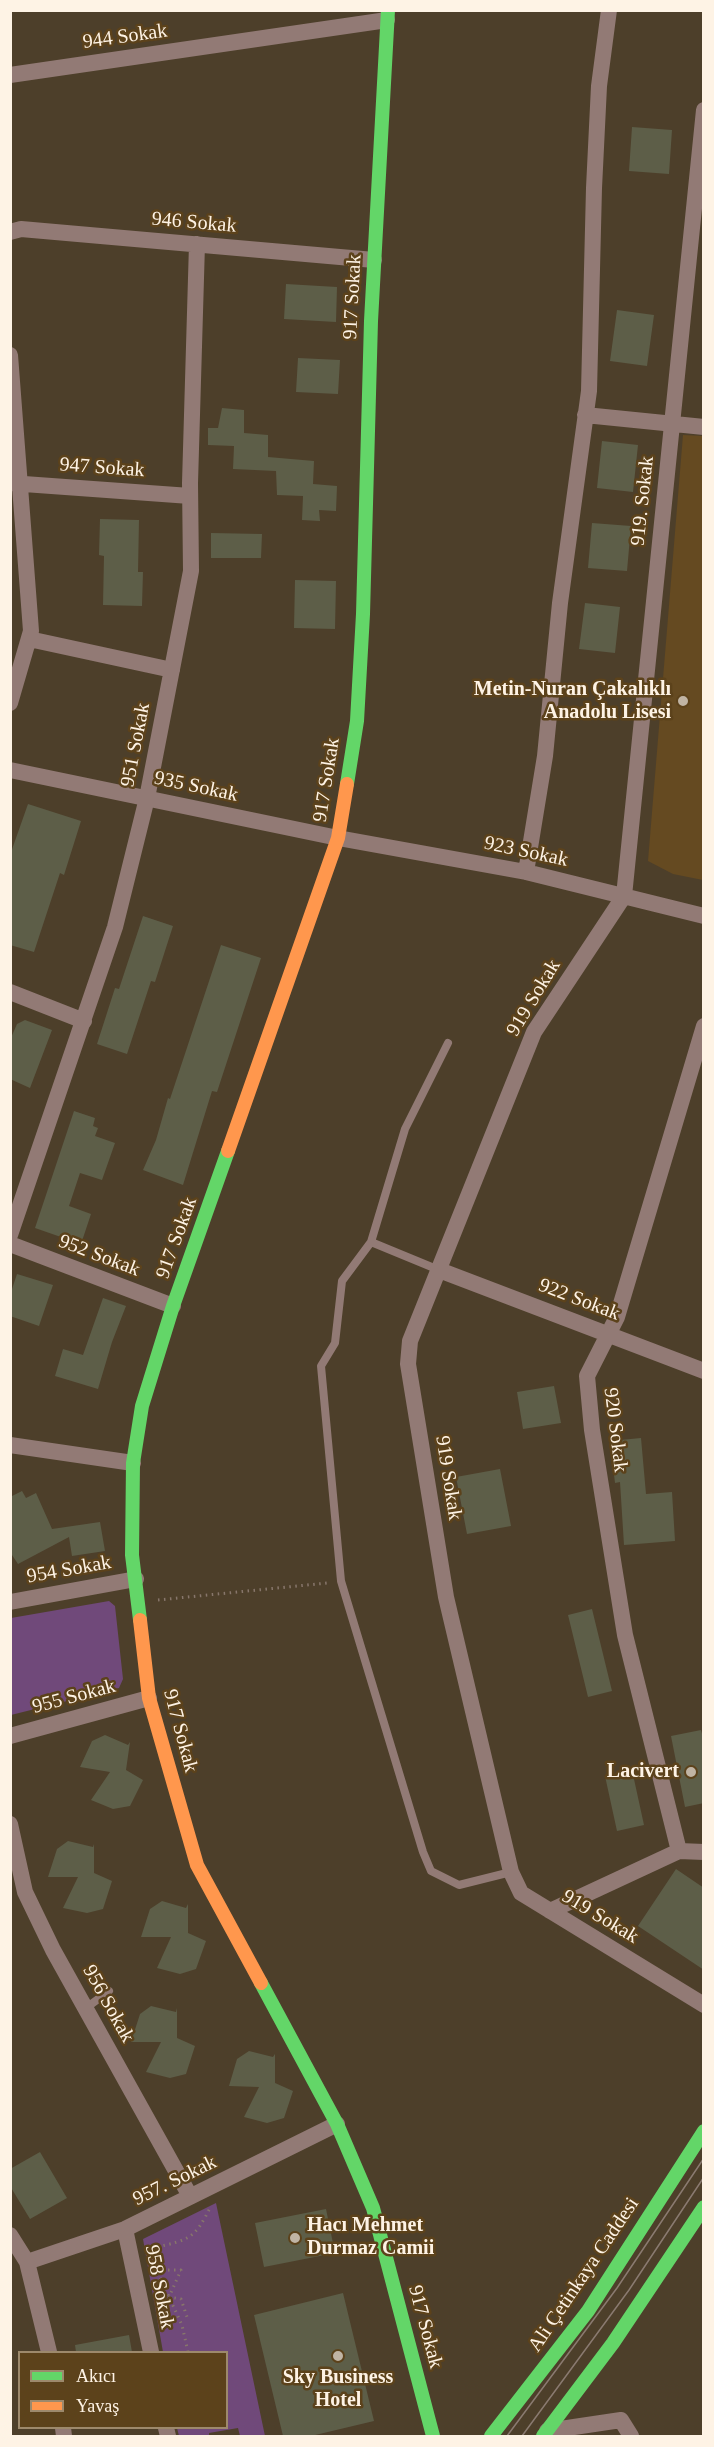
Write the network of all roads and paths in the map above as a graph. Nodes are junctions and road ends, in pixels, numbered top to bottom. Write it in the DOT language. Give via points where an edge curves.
graph roads {
  1 [pos="609,10"];
  2 [pos="388,15"];
  3 [pos="10,75"];
  4 [pos="704,110"];
  5 [pos="10,232"];
  6 [pos="197,244"];
  7 [pos="374,260"];
  8 [pos="10,355"];
  9 [pos="585,415"];
  10 [pos="672,425"];
  11 [pos="704,427"];
  12 [pos="15,483"];
  13 [pos="190,496"];
  14 [pos="29,639"];
  15 [pos="172,670"];
  16 [pos="10,703"];
  17 [pos="10,770"];
  18 [pos="147,798"];
  19 [pos="338,838"];
  20 [pos="526,872"];
  21 [pos="624,896"];
  22 [pos="704,916"];
  23 [pos="10,992"];
  24 [pos="84,1021"];
  25 [pos="704,1026"];
  26 [pos="448,1043"];
  27 [pos="10,1235"];
  28 [pos="371,1242"];
  29 [pos="10,1245"];
  30 [pos="439,1270"];
  31 [pos="173,1306"];
  32 [pos="610,1334"];
  33 [pos="704,1371"];
  34 [pos="10,1445"];
  35 [pos="133,1463"];
  36 [pos="136,1579"];
  37 [pos="341,1581"];
  38 [pos="10,1602"];
  39 [pos="138,1602"];
  40 [pos="149,1698"];
  41 [pos="10,1736"];
  42 [pos="10,1824"];
  43 [pos="679,1851"];
  44 [pos="704,1852"];
  45 [pos="511,1872"];
  46 [pos="550,1911"];
  47 [pos="109,1991"];
  48 [pos="704,2005"];
  49 [pos="86,2008"];
  50 [pos="337,2124"];
  51 [pos="704,2131"];
  52 [pos="206,2188"];
  53 [pos="190,2196"];
  54 [pos="704,2207"];
  55 [pos="126,2229"];
  56 [pos="10,2235"];
  57 [pos="27,2262"];
  58 [pos="156,2269"];
  59 [pos="148,2270"];
  60 [pos="170,2297"];
  61 [pos="188,2320"];
  62 [pos="49,2351"];
  63 [pos="151,2351"];
  64 [pos="188,2351"];
  65 [pos="545,2434"];
  66 [pos="433,2436"];
  67 [pos="491,2436"];
  68 [pos="631,2436"];
  1 -- 9 [label="street" via="599,86"];
  2 -- 3 [label="street, 944 Sokak"];
  2 -- 7 [label="street, 917 Sokak"];
  4 -- 10 [label="street, 919. Sokak"];
  5 -- 6 [label="street, 946 Sokak" via="21,229"];
  6 -- 7 [label="street, 946 Sokak"];
  6 -- 13 [label="street, 951 Sokak"];
  7 -- 19 [label="street, 917 Sokak" via="357,721"];
  8 -- 12 [label="street"];
  9 -- 10 [label="street"];
  9 -- 20 [label="street" via="545,756"];
  10 -- 11 [label="street"];
  10 -- 21 [label="street, 919. Sokak"];
  12 -- 13 [label="street, 947 Sokak"];
  12 -- 14 [label="street"];
  13 -- 15 [label="street, 951 Sokak" via="191,571"];
  14 -- 15 [label="street"];
  14 -- 16 [label="street"];
  15 -- 18 [label="street, 951 Sokak"];
  17 -- 18 [label="street, 935 Sokak"];
  18 -- 19 [label="street, 935 Sokak"];
  18 -- 24 [label="street, 951 Sokak" via="115,927"];
  19 -- 20 [label="street, 923 Sokak"];
  19 -- 31 [label="street, 917 Sokak"];
  20 -- 21 [label="street, 923 Sokak"];
  21 -- 22 [label="street, 923 Sokak"];
  21 -- 30 [label="street, 919 Sokak" via="534,1032"];
  23 -- 24 [label="street"];
  24 -- 27 [label="street, 951 Sokak"];
  25 -- 32 [label="street, 920 Sokak"];
  26 -- 28 [label="lane" via="405,1129"];
  28 -- 30 [label="lane"];
  28 -- 37 [label="lane" via="342,1281 335,1343 321,1366"];
  29 -- 31 [label="street, 952 Sokak"];
  30 -- 32 [label="street, 922 Sokak"];
  30 -- 45 [label="street, 919 Sokak" via="410,1341 408,1364 446,1597"];
  31 -- 35 [label="street, 917 Sokak" via="142,1406"];
  32 -- 33 [label="street, 922 Sokak"];
  32 -- 43 [label="street, 920 Sokak" via="587,1376 592,1430 625,1635"];
  34 -- 35 [label="street"];
  35 -- 36 [label="street, 917 Sokak" via="132,1555"];
  36 -- 38 [label="street, 954 Sokak"];
  36 -- 39 [label="street, 917 Sokak"];
  37 -- 39 [label="path"];
  37 -- 45 [label="lane" via="431,1870 459,1885"];
  39 -- 40 [label="street, 917 Sokak"];
  40 -- 41 [label="street, 955 Sokak"];
  40 -- 50 [label="street, 917 Sokak" via="197,1865"];
  42 -- 49 [label="street, 956 Sokak" via="25,1892"];
  43 -- 44 [label="street"];
  43 -- 46 [label="street"];
  45 -- 46 [label="street, 919 Sokak" via="521,1893"];
  46 -- 48 [label="street, 919 Sokak"];
  47 -- 49 [label="lane"];
  49 -- 53 [label="street, 956 Sokak"];
  50 -- 52 [label="street, 957. Sokak"];
  50 -- 66 [label="street, 917 Sokak" via="373,2208"];
  51 -- 67 [label="street, Ali Çetinkaya Caddesi" via="588,2312"];
  52 -- 53 [label="street, 957. Sokak"];
  52 -- 58 [label="path" via="211,2205 198,2230 187,2240 154,2248"];
  53 -- 55 [label="street, 957. Sokak"];
  54 -- 65 [label="street" via="613,2343"];
  55 -- 57 [label="street, 957. Sokak"];
  55 -- 63 [label="street, 958 Sokak"];
  56 -- 57 [label="street"];
  57 -- 62 [label="street"];
  58 -- 59 [label="path"];
  58 -- 60 [label="path"];
  58 -- 60 [label="path" via="181,2270"];
  60 -- 61 [label="path" via="181,2299"];
  60 -- 64 [label="path"];
  65 -- 68 [label="street" via="621,2420"];
}
